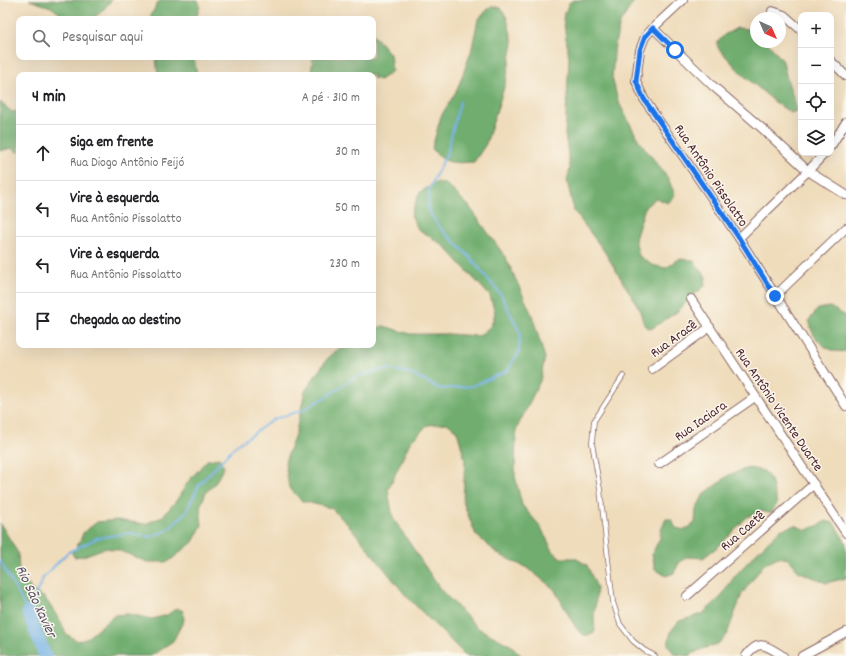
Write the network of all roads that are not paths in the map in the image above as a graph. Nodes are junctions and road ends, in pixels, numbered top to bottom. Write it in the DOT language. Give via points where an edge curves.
graph roads {
  1 [pos="683,0"];
  2 [pos="772,11"];
  3 [pos="798,27"];
  4 [pos="653,28"];
  5 [pos="834,64"];
  6 [pos="846,76"];
  7 [pos="846,122"];
  8 [pos="834,141"];
  9 [pos="822,156"];
  10 [pos="808,171"];
  11 [pos="846,195"];
  12 [pos="846,228"];
  13 [pos="739,238"];
  14 [pos="775,296"];
  15 [pos="691,299"];
  16 [pos="710,327"];
  17 [pos="652,369"];
  18 [pos="623,376"];
  19 [pos="755,397"];
  20 [pos="846,406"];
  21 [pos="659,464"];
  22 [pos="814,484"];
  23 [pos="846,533"];
  24 [pos="687,596"];
  25 [pos="846,632"];
  26 [pos="655,656"];
  27 [pos="746,656"];
  28 [pos="783,656"];
  29 [pos="802,656"];
  1 -- 4 [label="street, Rua Antônio Pissolatto"];
  2 -- 3 [label="street" via="784,15"];
  4 -- 10 [label="street"];
  4 -- 13 [label="street, Rua Antônio Pissolatto" via="645,37 640,50 636,81 644,99"];
  5 -- 6 [label="street"];
  7 -- 8 [label="street"];
  9 -- 10 [label="street"];
  10 -- 11 [label="street"];
  10 -- 13 [label="street"];
  12 -- 14 [label="street"];
  13 -- 14 [label="street, Rua Antônio Pissolatto"];
  14 -- 20 [label="street, Rua Antônio Pissolatto"];
  15 -- 16 [label="street, Rua Antônio Vicente Duarte"];
  16 -- 17 [label="street, Rua Aracê"];
  16 -- 19 [label="street, Rua Antônio Vicente Duarte"];
  18 -- 26 [label="lane" via="594,421 592,443 613,602 620,624 633,641"];
  19 -- 21 [label="street, Rua Iaciara"];
  19 -- 22 [label="street, Rua Antônio Vicente Duarte"];
  22 -- 23 [label="street, Rua Antônio Vicente Duarte"];
  22 -- 24 [label="street, Rua Caetê"];
  25 -- 29 [label="street"];
  27 -- 28 [label="street" via="750,650 763,645"];
}
